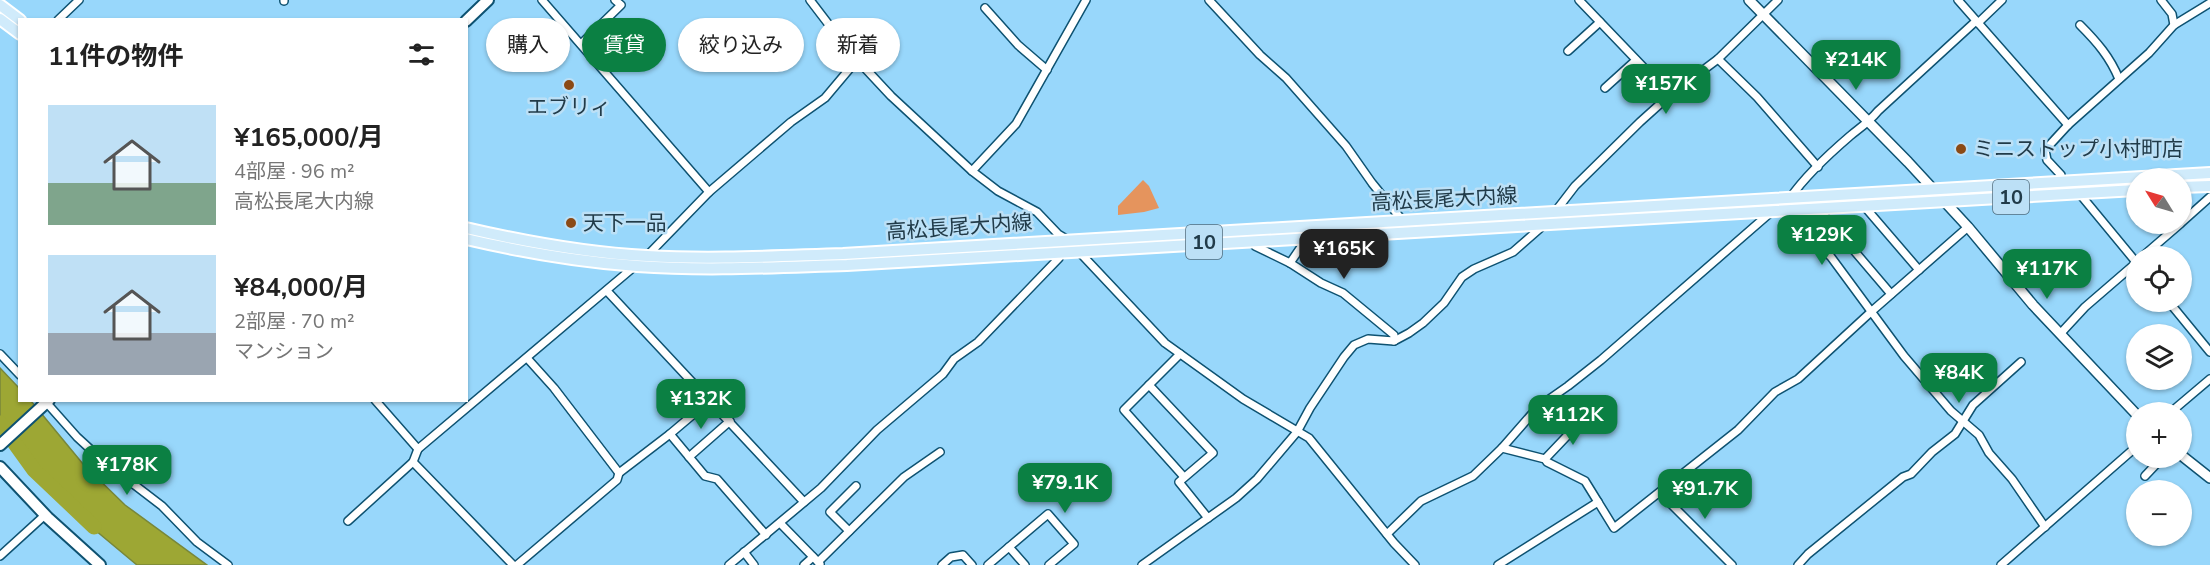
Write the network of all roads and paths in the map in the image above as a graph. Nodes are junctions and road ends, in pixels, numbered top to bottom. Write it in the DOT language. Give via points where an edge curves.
graph roads {
  1 [pos="79,0"];
  2 [pos="488,0"];
  3 [pos="542,0"];
  4 [pos="615,0"];
  5 [pos="810,0"];
  6 [pos="1086,0"];
  7 [pos="1209,0"];
  8 [pos="1579,0"];
  9 [pos="1749,0"];
  10 [pos="1778,0"];
  11 [pos="1958,0"];
  12 [pos="2002,0"];
  13 [pos="2161,0"];
  14 [pos="2210,3"];
  15 [pos="0,5"];
  16 [pos="986,8"];
  17 [pos="1763,15"];
  18 [pos="18,18"];
  19 [pos="60,18"];
  20 [pos="824,18"];
  21 [pos="468,19"];
  22 [pos="0,20"];
  23 [pos="1600,22"];
  24 [pos="1977,22"];
  25 [pos="2080,25"];
  26 [pos="2174,25"];
  27 [pos="18,33"];
  28 [pos="581,44"];
  29 [pos="1568,51"];
  30 [pos="1718,58"];
  31 [pos="1636,60"];
  32 [pos="1047,70"];
  33 [pos="847,72"];
  34 [pos="868,72"];
  35 [pos="2119,79"];
  36 [pos="1605,88"];
  37 [pos="1670,96"];
  38 [pos="1868,124"];
  39 [pos="2068,125"];
  40 [pos="1818,167"];
  41 [pos="972,171"];
  42 [pos="2210,173"];
  43 [pos="2210,186"];
  44 [pos="2192,187"];
  45 [pos="2063,188"];
  46 [pos="1933,189"];
  47 [pos="2126,191"];
  48 [pos="709,192"];
  49 [pos="2079,193"];
  50 [pos="2210,197"];
  51 [pos="1790,198"];
  52 [pos="1944,201"];
  53 [pos="1863,204"];
  54 [pos="1785,209"];
  55 [pos="1772,210"];
  56 [pos="1555,212"];
  57 [pos="1822,213"];
  58 [pos="2192,213"];
  59 [pos="1402,220"];
  60 [pos="1546,224"];
  61 [pos="1968,227"];
  62 [pos="468,228"];
  63 [pos="1412,231"];
  64 [pos="2168,234"];
  65 [pos="1304,237"];
  66 [pos="468,239"];
  67 [pos="1068,240"];
  68 [pos="1254,240"];
  69 [pos="2155,246"];
  70 [pos="2126,250"];
  71 [pos="1078,251"];
  72 [pos="1060,252"];
  73 [pos="647,256"];
  74 [pos="821,260"];
  75 [pos="1290,263"];
  76 [pos="635,266"];
  77 [pos="1919,270"];
  78 [pos="2126,271"];
  79 [pos="607,291"];
  80 [pos="1891,294"];
  81 [pos="1872,311"];
  82 [pos="2177,312"];
  83 [pos="2060,334"];
  84 [pos="1394,341"];
  85 [pos="2210,352"];
  86 [pos="0,354"];
  87 [pos="1180,354"];
  88 [pos="527,358"];
  89 [pos="2021,362"];
  90 [pos="18,373"];
  91 [pos="2210,379"];
  92 [pos="1149,385"];
  93 [pos="709,401"];
  94 [pos="46,402"];
  95 [pos="377,402"];
  96 [pos="2183,402"];
  97 [pos="2126,403"];
  98 [pos="1584,418"];
  99 [pos="730,421"];
  100 [pos="1963,422"];
  101 [pos="1297,432"];
  102 [pos="670,434"];
  103 [pos="0,445"];
  104 [pos="1502,448"];
  105 [pos="418,449"];
  106 [pos="940,452"];
  107 [pos="2126,456"];
  108 [pos="689,457"];
  109 [pos="1545,459"];
  110 [pos="413,462"];
  111 [pos="2192,464"];
  112 [pos="0,467"];
  113 [pos="2153,468"];
  114 [pos="619,473"];
  115 [pos="2145,476"];
  116 [pos="1184,477"];
  117 [pos="2210,478"];
  118 [pos="856,486"];
  119 [pos="1660,493"];
  120 [pos="804,502"];
  121 [pos="1598,502"];
  122 [pos="45,514"];
  123 [pos="1208,518"];
  124 [pos="348,521"];
  125 [pos="780,523"];
  126 [pos="2045,527"];
  127 [pos="849,531"];
  128 [pos="1387,534"];
  129 [pos="765,535"];
  130 [pos="1009,547"];
  131 [pos="744,552"];
  132 [pos="0,556"];
  133 [pos="817,561"];
  134 [pos="97,564"];
  135 [pos="1147,564"];
  136 [pos="228,565"];
  137 [pos="515,565"];
  138 [pos="729,565"];
  139 [pos="754,565"];
  140 [pos="804,565"];
  141 [pos="942,565"];
  142 [pos="972,565"];
  143 [pos="988,565"];
  144 [pos="1025,565"];
  145 [pos="1049,565"];
  146 [pos="1415,565"];
  147 [pos="1498,565"];
  148 [pos="1732,565"];
  149 [pos="1798,565"];
  150 [pos="2001,565"];
  1 -- 19 [label="street"];
  2 -- 21 [label="main road"];
  3 -- 28 [label="street"];
  4 -- 28 [label="street" via="621,5"];
  5 -- 20 [label="street"];
  6 -- 32 [label="street"];
  7 -- 59 [label="street" via="1346,146"];
  8 -- 23 [label="street"];
  9 -- 17 [label="street"];
  10 -- 17 [label="street"];
  11 -- 24 [label="street"];
  12 -- 24 [label="street"];
  13 -- 26 [label="street" via="2172,14"];
  14 -- 26 [label="street"];
  15 -- 18 [label="main road"];
  16 -- 32 [label="street" via="1018,45"];
  17 -- 30 [label="street"];
  17 -- 38 [label="street"];
  22 -- 27 [label="main road"];
  23 -- 29 [label="street"];
  23 -- 31 [label="street"];
  24 -- 38 [label="street"];
  24 -- 39 [label="street"];
  25 -- 35 [label="street" via="2103,48"];
  26 -- 35 [label="street"];
  28 -- 48 [label="street"];
  30 -- 37 [label="street"];
  30 -- 40 [label="street"];
  31 -- 36 [label="street"];
  31 -- 37 [label="street"];
  32 -- 41 [label="street" via="1016,124"];
  33 -- 48 [label="street" via="825,98"];
  34 -- 41 [label="street"];
  35 -- 39 [label="street"];
  37 -- 56 [label="street" via="1575,186"];
  38 -- 40 [label="street"];
  38 -- 46 [label="street"];
  39 -- 45 [label="street" via="2045,150 2047,160 2061,175"];
  40 -- 51 [label="street"];
  41 -- 67 [label="street" via="1036,212"];
  42 -- 45 [label="main road, 高松長尾大内線 / 10"];
  43 -- 44 [label="main road"];
  45 -- 46 [label="main road, 高松長尾大内線 / 10"];
  45 -- 49 [label="main road, 高松長尾大内線 / 10"];
  45 -- 52 [label="main road, 高松長尾大内線 / 10"];
  46 -- 51 [label="main road, 高松長尾大内線 / 10"];
  46 -- 52 [label="street"];
  47 -- 49 [label="main road, 高松長尾大内線 / 10"];
  48 -- 73 [label="street"];
  49 -- 70 [label="street"];
  50 -- 58 [label="street"];
  51 -- 56 [label="main road, 高松長尾大内線 / 10"];
  52 -- 53 [label="main road, 高松長尾大内線 / 10"];
  52 -- 61 [label="street"];
  53 -- 54 [label="main road, 高松長尾大内線 / 10"];
  53 -- 77 [label="street"];
  54 -- 55 [label="main road, 高松長尾大内線 / 10"];
  54 -- 81 [label="street" via="1831,257"];
  55 -- 60 [label="main road, 高松長尾大内線 / 10"];
  55 -- 104 [label="street" via="1600,360 1538,406"];
  56 -- 59 [label="main road, 高松長尾大内線 / 10"];
  56 -- 60 [label="street"];
  57 -- 80 [label="street"];
  59 -- 63 [label="street"];
  59 -- 67 [label="main road, 高松長尾大内線 / 10"];
  60 -- 63 [label="main road, 高松長尾大内線 / 10"];
  60 -- 84 [label="street" via="1514,252 1462,277 1444,303 1423,323"];
  61 -- 77 [label="street"];
  61 -- 83 [label="street"];
  62 -- 73 [label="main road, 高松長尾大内線 / 10" via="594,252"];
  63 -- 65 [label="main road, 高松長尾大内線 / 10"];
  64 -- 69 [label="street"];
  65 -- 68 [label="main road, 高松長尾大内線 / 10"];
  65 -- 75 [label="street"];
  66 -- 76 [label="main road, 高松長尾大内線 / 10"];
  67 -- 71 [label="street"];
  67 -- 74 [label="main road, 高松長尾大内線 / 10"];
  68 -- 71 [label="main road, 高松長尾大内線 / 10"];
  68 -- 75 [label="street" via="1255,246"];
  71 -- 72 [label="main road, 高松長尾大内線 / 10"];
  71 -- 87 [label="street"];
  72 -- 74 [label="main road, 高松長尾大内線 / 10"];
  72 -- 120 [label="street" via="1059,258 978,342 954,359 944,374 877,430"];
  73 -- 74 [label="main road, 高松長尾大内線 / 10"];
  73 -- 76 [label="street"];
  74 -- 76 [label="main road, 高松長尾大内線 / 10" via="737,269"];
  75 -- 84 [label="street" via="1343,293 1394,335"];
  76 -- 79 [label="street"];
  77 -- 80 [label="street"];
  78 -- 83 [label="street"];
  79 -- 88 [label="street"];
  79 -- 93 [label="street"];
  80 -- 81 [label="street"];
  81 -- 100 [label="street" via="1904,356"];
  81 -- 119 [label="street" via="1798,379 1775,392 1738,430"];
  82 -- 85 [label="street"];
  83 -- 97 [label="street"];
  84 -- 101 [label="street" via="1368,339 1354,345"];
  86 -- 90 [label="street"];
  87 -- 92 [label="street"];
  87 -- 101 [label="street"];
  88 -- 105 [label="street"];
  88 -- 114 [label="street"];
  89 -- 100 [label="street" via="1973,405"];
  91 -- 96 [label="street"];
  92 -- 116 [label="street" via="1124,410"];
  92 -- 116 [label="street" via="1213,453"];
  93 -- 99 [label="street"];
  93 -- 102 [label="street"];
  94 -- 103 [label="main road"];
  94 -- 136 [label="street" via="102,460 162,506 197,542"];
  95 -- 105 [label="street"];
  98 -- 109 [label="street"];
  99 -- 108 [label="street"];
  99 -- 120 [label="street"];
  100 -- 126 [label="street" via="1979,435"];
  100 -- 149 [label="street" via="1911,474"];
  101 -- 123 [label="street" via="1257,479"];
  101 -- 128 [label="street" via="1317,447"];
  102 -- 108 [label="street"];
  102 -- 114 [label="street"];
  104 -- 109 [label="street"];
  104 -- 128 [label="street" via="1473,476 1421,501"];
  105 -- 110 [label="street"];
  106 -- 127 [label="street" via="904,477"];
  107 -- 126 [label="street"];
  108 -- 129 [label="street" via="705,476 717,478"];
  109 -- 121 [label="street" via="1585,481"];
  110 -- 124 [label="street"];
  110 -- 137 [label="street"];
  111 -- 117 [label="street"];
  112 -- 122 [label="main road"];
  113 -- 115 [label="street"];
  114 -- 137 [label="street" via="617,480"];
  116 -- 123 [label="street" via="1179,482"];
  118 -- 127 [label="street" via="830,512"];
  119 -- 121 [label="street" via="1614,528"];
  119 -- 148 [label="street"];
  120 -- 125 [label="street"];
  121 -- 147 [label="street"];
  122 -- 132 [label="street"];
  122 -- 134 [label="main road"];
  123 -- 135 [label="street"];
  125 -- 129 [label="street"];
  125 -- 133 [label="street"];
  126 -- 150 [label="street"];
  127 -- 133 [label="street"];
  128 -- 146 [label="street"];
  129 -- 131 [label="street"];
  130 -- 143 [label="street"];
  130 -- 144 [label="street"];
  130 -- 145 [label="street" via="1048,514 1074,544"];
  131 -- 138 [label="street"];
  131 -- 139 [label="street"];
  133 -- 140 [label="street"];
  141 -- 142 [label="street" via="951,557 963,555"];
}
